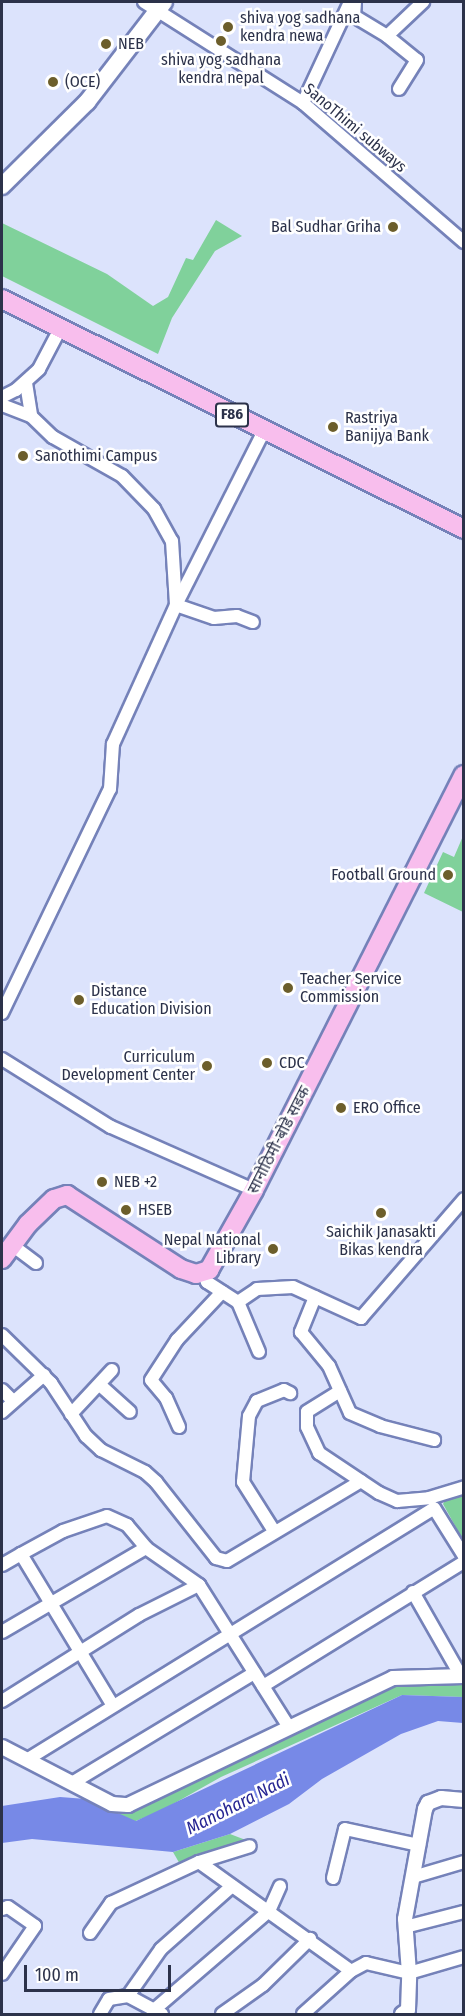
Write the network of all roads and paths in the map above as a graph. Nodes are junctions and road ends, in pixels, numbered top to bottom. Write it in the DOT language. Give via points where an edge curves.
graph roads {
  1 [pos="352,2"];
  2 [pos="423,2"];
  3 [pos="155,5"];
  4 [pos="387,36"];
  5 [pos="399,89"];
  6 [pos="303,102"];
  7 [pos="2,186"];
  8 [pos="464,242"];
  9 [pos="2,299"];
  10 [pos="60,329"];
  11 [pos="26,383"];
  12 [pos="2,397"];
  13 [pos="2,405"];
  14 [pos="31,416"];
  15 [pos="264,431"];
  16 [pos="464,529"];
  17 [pos="176,605"];
  18 [pos="253,622"];
  19 [pos="464,775"];
  20 [pos="2,1013"];
  21 [pos="2,1059"];
  22 [pos="254,1190"];
  23 [pos="464,1199"];
  24 [pos="7,1252"];
  25 [pos="36,1263"];
  26 [pos="203,1273"];
  27 [pos="222,1292"];
  28 [pos="315,1297"];
  29 [pos="238,1302"];
  30 [pos="2,1335"];
  31 [pos="259,1352"];
  32 [pos="112,1370"];
  33 [pos="44,1375"];
  34 [pos="100,1385"];
  35 [pos="2,1390"];
  36 [pos="340,1391"];
  37 [pos="290,1393"];
  38 [pos="13,1401"];
  39 [pos="2,1412"];
  40 [pos="130,1412"];
  41 [pos="71,1414"];
  42 [pos="179,1427"];
  43 [pos="434,1440"];
  44 [pos="361,1481"];
  45 [pos="464,1487"];
  46 [pos="431,1503"];
  47 [pos="273,1531"];
  48 [pos="146,1548"];
  49 [pos="21,1554"];
  50 [pos="464,1556"];
  51 [pos="464,1562"];
  52 [pos="2,1565"];
  53 [pos="199,1586"];
  54 [pos="413,1592"];
  55 [pos="50,1601"];
  56 [pos="2,1632"];
  57 [pos="230,1634"];
  58 [pos="80,1653"];
  59 [pos="255,1673"];
  60 [pos="463,1676"];
  61 [pos="263,1686"];
  62 [pos="2,1701"];
  63 [pos="112,1704"];
  64 [pos="288,1726"];
  65 [pos="2,1747"];
  66 [pos="28,1759"];
  67 [pos="72,1783"];
  68 [pos="464,1800"];
  69 [pos="419,1845"];
  70 [pos="250,1846"];
  71 [pos="200,1862"];
  72 [pos="464,1862"];
  73 [pos="413,1877"];
  74 [pos="333,1878"];
  75 [pos="232,1886"];
  76 [pos="280,1886"];
  77 [pos="2,1909"];
  78 [pos="269,1911"];
  79 [pos="464,1912"];
  80 [pos="405,1927"];
  81 [pos="90,1933"];
  82 [pos="309,1939"];
  83 [pos="464,1957"];
  84 [pos="351,1971"];
  85 [pos="409,1973"];
  86 [pos="2,1974"];
  87 [pos="128,1996"];
  88 [pos="158,2012"];
  89 [pos="407,2013"];
  90 [pos="100,2014"];
  91 [pos="222,2014"];
  92 [pos="303,2014"];
  1 -- 4 [label="street" via="354,16"];
  1 -- 6 [label="street"];
  2 -- 4 [label="street"];
  3 -- 6 [label="street, SanoThimi subways"];
  3 -- 7 [label="main road" via="87,102"];
  4 -- 5 [label="street" via="417,60"];
  6 -- 8 [label="street, SanoThimi subways"];
  9 -- 10 [label="main road, F86"];
  10 -- 11 [label="street" via="39,369"];
  10 -- 15 [label="main road, F86"];
  11 -- 12 [label="street"];
  11 -- 14 [label="street"];
  13 -- 14 [label="street"];
  14 -- 17 [label="street" via="54,437 122,476 154,509 172,542"];
  15 -- 16 [label="main road, F86"];
  15 -- 17 [label="street"];
  17 -- 18 [label="street" via="214,618 237,616"];
  17 -- 20 [label="street" via="113,744 110,789"];
  19 -- 22 [label="main road, सानोठिमी-बोडे सडक"];
  21 -- 22 [label="street" via="111,1127"];
  22 -- 26 [label="main road, सानोठिमी-बोडे सडक" via="214,1264"];
  23 -- 28 [label="street" via="365,1316 356,1316"];
  24 -- 25 [label="street"];
  24 -- 26 [label="main road" via="54,1199 67,1195 182,1269"];
  26 -- 27 [label="street" via="207,1282"];
  27 -- 29 [label="street"];
  27 -- 42 [label="street" via="177,1340 151,1380 166,1398"];
  28 -- 29 [label="street" via="293,1287 272,1285 257,1289"];
  28 -- 36 [label="street" via="301,1332 328,1366"];
  29 -- 31 [label="street"];
  30 -- 33 [label="street"];
  32 -- 34 [label="street"];
  33 -- 38 [label="street"];
  33 -- 41 [label="street"];
  34 -- 40 [label="street"];
  34 -- 41 [label="street"];
  35 -- 38 [label="street"];
  36 -- 43 [label="street" via="350,1413 357,1417"];
  36 -- 44 [label="street" via="311,1406 305,1419 319,1453"];
  37 -- 47 [label="street" via="284,1390 257,1401 249,1416 243,1482"];
  38 -- 39 [label="street"];
  41 -- 47 [label="street" via="101,1450 145,1472 156,1482 216,1558 227,1561"];
  44 -- 46 [label="street" via="398,1501"];
  44 -- 47 [label="street"];
  45 -- 46 [label="street"];
  46 -- 50 [label="street"];
  46 -- 57 [label="street"];
  48 -- 49 [label="street" via="127,1525 107,1516 57,1534"];
  48 -- 53 [label="street"];
  48 -- 55 [label="street"];
  49 -- 52 [label="street"];
  49 -- 55 [label="street"];
  51 -- 54 [label="street"];
  53 -- 57 [label="street"];
  53 -- 58 [label="street" via="139,1615"];
  54 -- 60 [label="street"];
  54 -- 61 [label="street"];
  55 -- 56 [label="street"];
  55 -- 58 [label="street"];
  57 -- 59 [label="street"];
  57 -- 63 [label="street"];
  58 -- 62 [label="street"];
  58 -- 63 [label="street"];
  59 -- 61 [label="street"];
  59 -- 67 [label="street"];
  60 -- 64 [label="street" via="393,1678"];
  61 -- 64 [label="street"];
  63 -- 66 [label="street"];
  64 -- 67 [label="street" via="128,1805 112,1804"];
  65 -- 66 [label="street"];
  66 -- 67 [label="street"];
  68 -- 69 [label="street" via="441,1798 428,1803"];
  69 -- 73 [label="street"];
  69 -- 74 [label="street" via="345,1829"];
  70 -- 71 [label="street"];
  71 -- 75 [label="street"];
  71 -- 81 [label="street" via="111,1903"];
  72 -- 73 [label="street"];
  73 -- 80 [label="street"];
  75 -- 78 [label="street"];
  75 -- 87 [label="street" via="161,1949"];
  76 -- 78 [label="street"];
  77 -- 86 [label="street" via="8,1907 35,1926"];
  78 -- 82 [label="street"];
  78 -- 88 [label="street"];
  79 -- 80 [label="street"];
  80 -- 85 [label="street"];
  82 -- 84 [label="street"];
  82 -- 91 [label="street" via="263,1985"];
  83 -- 85 [label="street"];
  84 -- 85 [label="street" via="366,1963"];
  84 -- 92 [label="street"];
  85 -- 89 [label="street"];
  87 -- 88 [label="street"];
  87 -- 90 [label="street" via="109,1999"];
}
